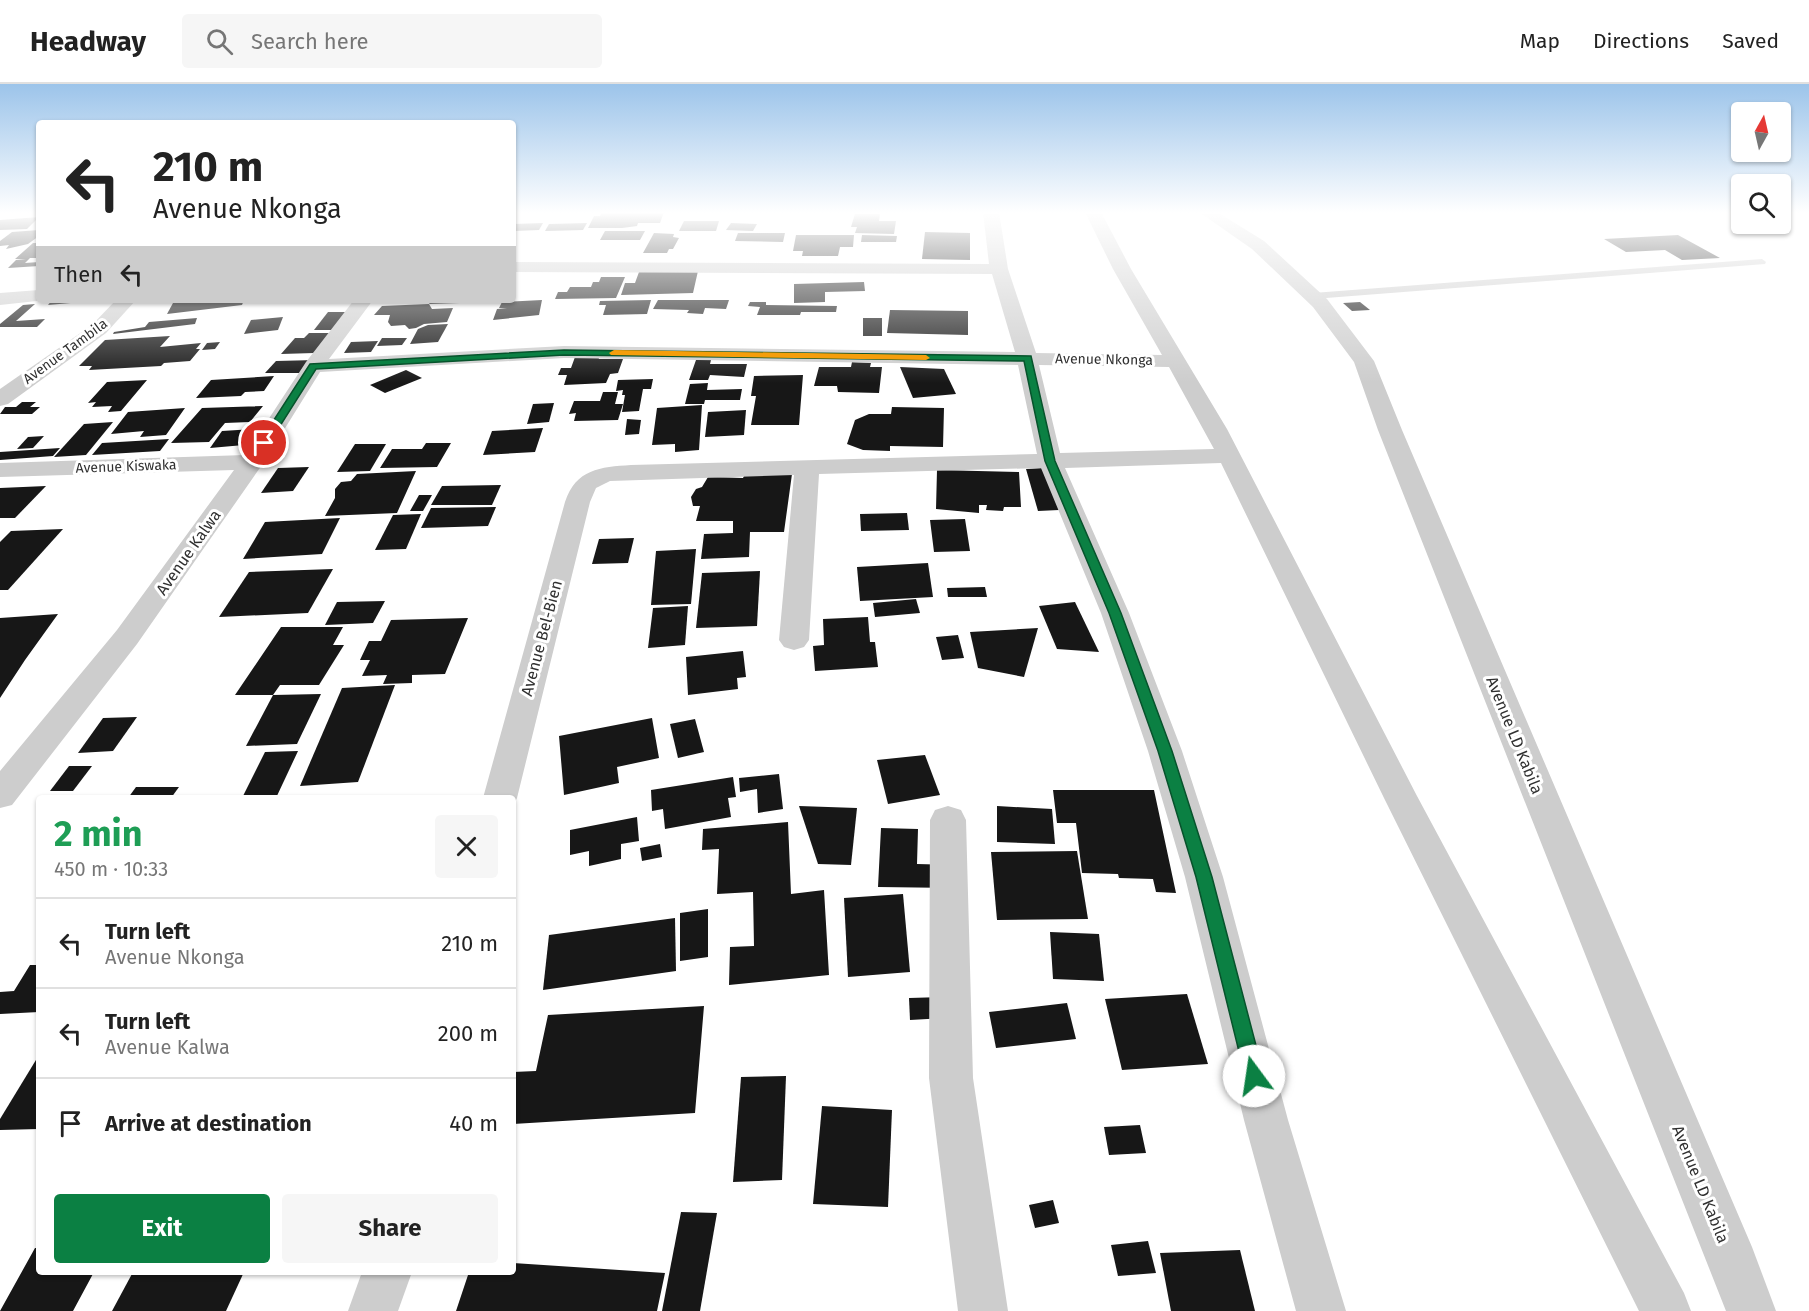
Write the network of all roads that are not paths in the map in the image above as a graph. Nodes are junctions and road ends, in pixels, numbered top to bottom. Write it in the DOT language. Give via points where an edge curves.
graph roads {
  1 [pos="999,269"];
  2 [pos="1122,269"];
  3 [pos="1284,269"];
  4 [pos="1666,269"];
  5 [pos="36,296"];
  6 [pos="1313,296"];
  7 [pos="0,299"];
  8 [pos="124,303"];
  9 [pos="362,303"];
  10 [pos="1028,358"];
  11 [pos="1175,361"];
  12 [pos="313,366"];
  13 [pos="0,399"];
  14 [pos="1229,456"];
  15 [pos="1050,461"];
  16 [pos="252,462"];
  17 [pos="807,468"];
  18 [pos="0,470"];
  19 [pos="794,640"];
  20 [pos="0,795"];
  21 [pos="502,795"];
  22 [pos="948,820"];
  23 [pos="386,1275"];
  24 [pos="373,1311"];
  25 [pos="983,1311"];
  26 [pos="1321,1311"];
  27 [pos="1666,1311"];
  28 [pos="1751,1311"];
  1 -- 10 [label="street"];
  2 -- 11 [label="street"];
  3 -- 6 [label="street, Avenue LD Kabila"];
  4 -- 6 [label="lane"];
  5 -- 7 [label="street"];
  6 -- 28 [label="street, Avenue LD Kabila" via="1365,361"];
  8 -- 13 [label="street, Avenue Tambila" via="99,329"];
  9 -- 12 [label="street, Avenue Kalwa"];
  10 -- 11 [label="street, Avenue Nkonga"];
  10 -- 12 [label="street, Avenue Nkonga" via="564,352"];
  10 -- 15 [label="street"];
  11 -- 14 [label="street"];
  12 -- 16 [label="street, Avenue Kalwa"];
  14 -- 15 [label="street"];
  14 -- 27 [label="street"];
  15 -- 17 [label="street"];
  15 -- 26 [label="street" via="1115,613 1165,751 1204,877 1266,1120"];
  16 -- 18 [label="street, Avenue Kiswaka"];
  16 -- 20 [label="street, Avenue Kalwa" via="127,637"];
  17 -- 19 [label="street"];
  17 -- 21 [label="street, Avenue Bel-Bien" via="647,471 613,473 589,480 580,494"];
  22 -- 25 [label="street" via="951,1077"];
  23 -- 24 [label="street"];
}
